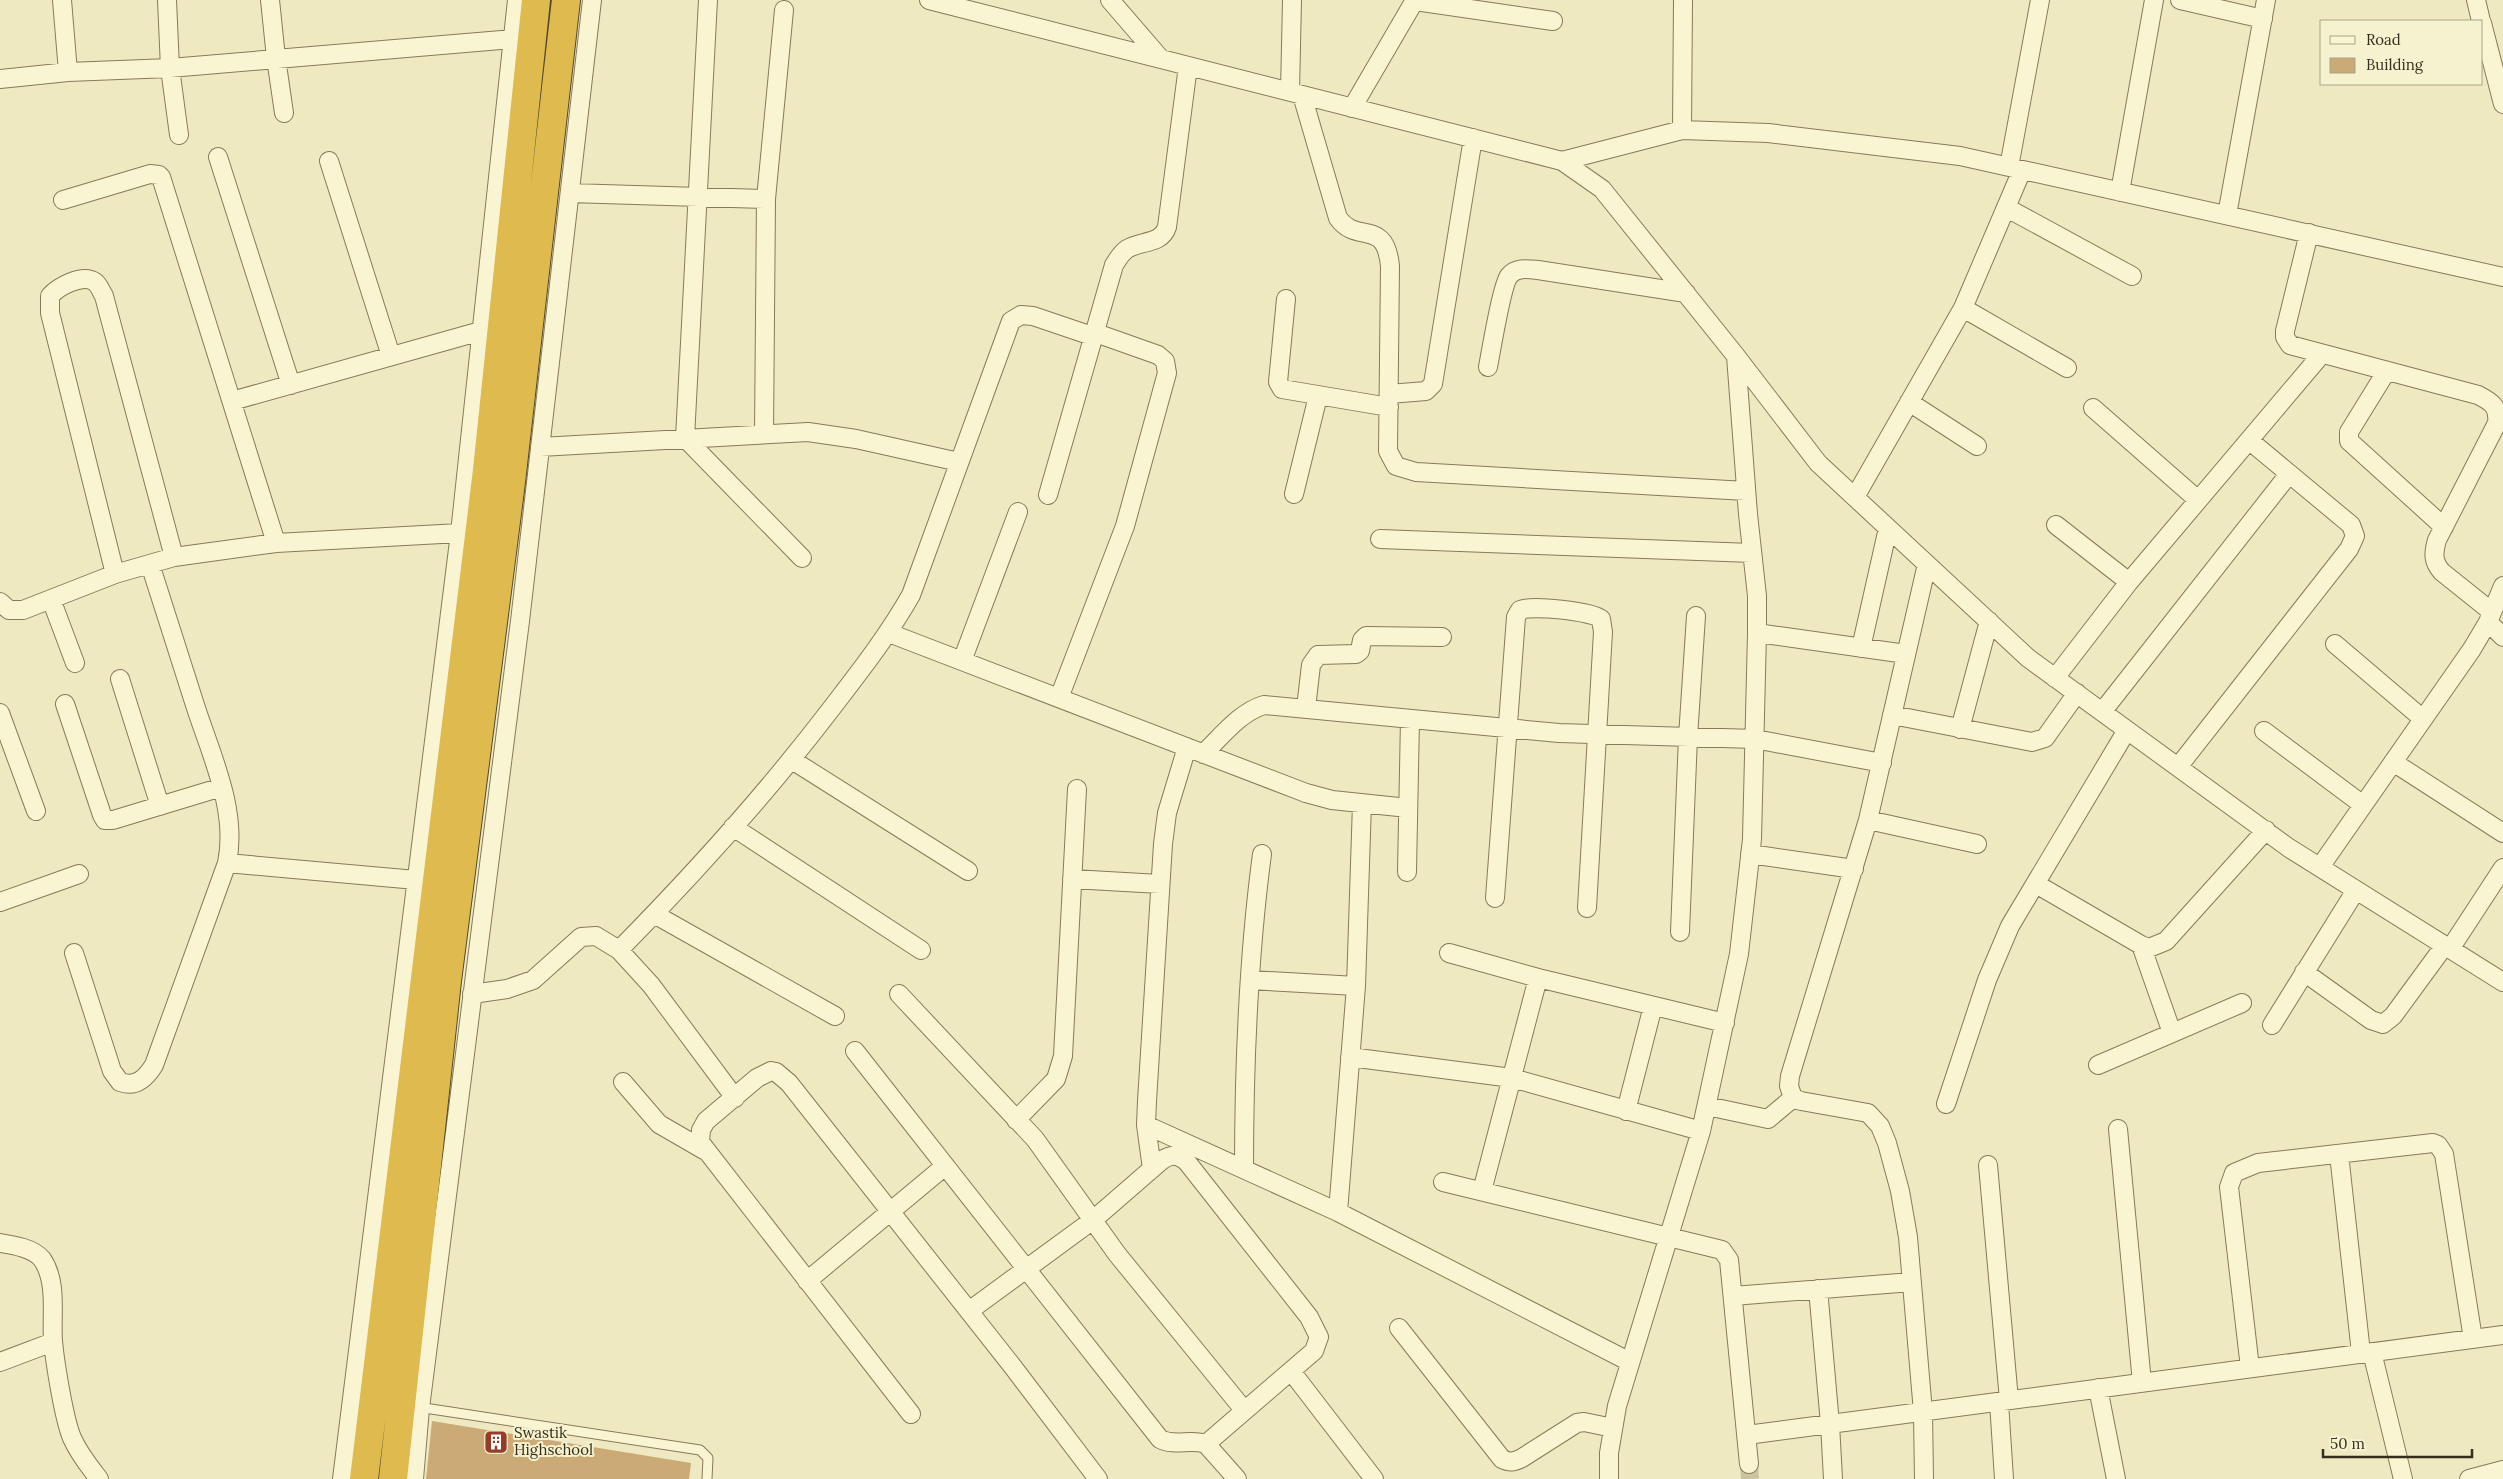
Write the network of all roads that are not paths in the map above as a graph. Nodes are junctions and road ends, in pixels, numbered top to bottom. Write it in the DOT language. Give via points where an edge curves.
graph roads {
  1 [pos="62,0"];
  2 [pos="167,0"];
  3 [pos="270,0"];
  4 [pos="517,0"];
  5 [pos="536,0"];
  6 [pos="566,0"];
  7 [pos="592,0"];
  8 [pos="708,0"];
  9 [pos="929,0"];
  10 [pos="1110,0"];
  11 [pos="1292,0"];
  12 [pos="1415,0"];
  13 [pos="1683,0"];
  14 [pos="2040,0"];
  15 [pos="2154,0"];
  16 [pos="2180,0"];
  17 [pos="2266,0"];
  18 [pos="2476,0"];
  19 [pos="784,10"];
  20 [pos="2263,20"];
  21 [pos="2481,20"];
  22 [pos="1553,21"];
  23 [pos="2483,26"];
  24 [pos="513,39"];
  25 [pos="276,58"];
  26 [pos="1160,58"];
  27 [pos="1188,66"];
  28 [pos="170,68"];
  29 [pos="68,72"];
  30 [pos="0,79"];
  31 [pos="1296,94"];
  32 [pos="2503,104"];
  33 [pos="1352,108"];
  34 [pos="284,113"];
  35 [pos="1682,130"];
  36 [pos="179,135"];
  37 [pos="1473,138"];
  38 [pos="218,157"];
  39 [pos="329,161"];
  40 [pos="1562,161"];
  41 [pos="2016,168"];
  42 [pos="2120,192"];
  43 [pos="570,193"];
  44 [pos="697,198"];
  45 [pos="766,199"];
  46 [pos="62,200"];
  47 [pos="2006,208"];
  48 [pos="2226,215"];
  49 [pos="2309,234"];
  50 [pos="2132,276"];
  51 [pos="2503,277"];
  52 [pos="1686,293"];
  53 [pos="1286,299"];
  54 [pos="1963,308"];
  55 [pos="482,331"];
  56 [pos="1093,334"];
  57 [pos="2321,355"];
  58 [pos="391,356"];
  59 [pos="1736,356"];
  60 [pos="1488,367"];
  61 [pos="2067,368"];
  62 [pos="2386,372"];
  63 [pos="291,385"];
  64 [pos="1318,396"];
  65 [pos="1389,400"];
  66 [pos="232,402"];
  67 [pos="1909,402"];
  68 [pos="2093,408"];
  69 [pos="764,433"];
  70 [pos="685,438"];
  71 [pos="2250,441"];
  72 [pos="1977,446"];
  73 [pos="540,447"];
  74 [pos="959,462"];
  75 [pos="2289,474"];
  76 [pos="1746,491"];
  77 [pos="1294,494"];
  78 [pos="1048,495"];
  79 [pos="1855,497"];
  80 [pos="2198,500"];
  81 [pos="1018,512"];
  82 [pos="2056,524"];
  83 [pos="1888,528"];
  84 [pos="2444,528"];
  85 [pos="460,533"];
  86 [pos="1380,539"];
  87 [pos="276,543"];
  88 [pos="1752,553"];
  89 [pos="174,557"];
  90 [pos="802,558"];
  91 [pos="150,564"];
  92 [pos="1927,564"];
  93 [pos="115,574"];
  94 [pos="2129,582"];
  95 [pos="2503,586"];
  96 [pos="52,598"];
  97 [pos="0,602"];
  98 [pos="1696,616"];
  99 [pos="2490,617"];
  100 [pos="1989,622"];
  101 [pos="1757,632"];
  102 [pos="890,633"];
  103 [pos="1442,637"];
  104 [pos="2503,637"];
  105 [pos="2335,644"];
  106 [pos="1861,648"];
  107 [pos="1906,654"];
  108 [pos="962,661"];
  109 [pos="75,663"];
  110 [pos="2056,678"];
  111 [pos="120,679"];
  112 [pos="2077,693"];
  113 [pos="1059,698"];
  114 [pos="65,704"];
  115 [pos="1306,708"];
  116 [pos="2102,712"];
  117 [pos="0,713"];
  118 [pos="1892,714"];
  119 [pos="1410,719"];
  120 [pos="2423,719"];
  121 [pos="1507,728"];
  122 [pos="1960,729"];
  123 [pos="2127,730"];
  124 [pos="2264,731"];
  125 [pos="1596,734"];
  126 [pos="1688,737"];
  127 [pos="1755,740"];
  128 [pos="1195,750"];
  129 [pos="792,760"];
  130 [pos="2393,762"];
  131 [pos="1882,763"];
  132 [pos="2178,767"];
  133 [pos="222,787"];
  134 [pos="1077,789"];
  135 [pos="1362,803"];
  136 [pos="2363,805"];
  137 [pos="160,806"];
  138 [pos="1408,808"];
  139 [pos="36,811"];
  140 [pos="1868,820"];
  141 [pos="733,827"];
  142 [pos="2266,830"];
  143 [pos="2503,833"];
  144 [pos="1978,844"];
  145 [pos="1262,854"];
  146 [pos="1750,854"];
  147 [pos="227,863"];
  148 [pos="2320,867"];
  149 [pos="2503,868"];
  150 [pos="1854,869"];
  151 [pos="968,871"];
  152 [pos="1407,872"];
  153 [pos="80,874"];
  154 [pos="1072,879"];
  155 [pos="416,880"];
  156 [pos="1160,884"];
  157 [pos="2036,884"];
  158 [pos="2356,890"];
  159 [pos="1494,898"];
  160 [pos="0,902"];
  161 [pos="1587,908"];
  162 [pos="654,914"];
  163 [pos="1680,932"];
  164 [pos="2141,945"];
  165 [pos="2447,947"];
  166 [pos="619,950"];
  167 [pos="921,950"];
  168 [pos="74,953"];
  169 [pos="1449,953"];
  170 [pos="2304,972"];
  171 [pos="1538,978"];
  172 [pos="1250,980"];
  173 [pos="2503,982"];
  174 [pos="1356,986"];
  175 [pos="472,994"];
  176 [pos="899,994"];
  177 [pos="2242,1003"];
  178 [pos="1653,1006"];
  179 [pos="835,1016"];
  180 [pos="1725,1023"];
  181 [pos="2272,1025"];
  182 [pos="2172,1033"];
  183 [pos="855,1050"];
  184 [pos="1350,1057"];
  185 [pos="2098,1065"];
  186 [pos="1512,1078"];
  187 [pos="624,1082"];
  188 [pos="734,1098"];
  189 [pos="1793,1098"];
  190 [pos="1946,1104"];
  191 [pos="1707,1106"];
  192 [pos="1626,1110"];
  193 [pos="1016,1120"];
  194 [pos="1146,1125"];
  195 [pos="2118,1129"];
  196 [pos="1701,1131"];
  197 [pos="704,1150"];
  198 [pos="2339,1154"];
  199 [pos="945,1166"];
  200 [pos="1988,1166"];
  201 [pos="1152,1169"];
  202 [pos="1244,1170"];
  203 [pos="1443,1182"];
  204 [pos="1482,1192"];
  205 [pos="890,1211"];
  206 [pos="1338,1212"];
  207 [pos="1093,1220"];
  208 [pos="1668,1237"];
  209 [pos="0,1243"];
  210 [pos="1027,1270"];
  211 [pos="807,1281"];
  212 [pos="1912,1282"];
  213 [pos="1818,1289"];
  214 [pos="1733,1296"];
  215 [pos="969,1311"];
  216 [pos="1399,1328"];
  217 [pos="2503,1336"];
  218 [pos="2473,1339"];
  219 [pos="53,1342"];
  220 [pos="2366,1353"];
  221 [pos="0,1362"];
  222 [pos="1630,1362"];
  223 [pos="2250,1368"];
  224 [pos="1291,1370"];
  225 [pos="2142,1383"];
  226 [pos="2098,1388"];
  227 [pos="2004,1401"];
  228 [pos="410,1406"];
  229 [pos="1244,1410"];
  230 [pos="1923,1412"];
  231 [pos="911,1414"];
  232 [pos="1830,1424"];
  233 [pos="1613,1428"];
  234 [pos="1747,1434"];
  235 [pos="1206,1444"];
  236 [pos="1749,1464"];
  237 [pos="2503,1470"];
  238 [pos="100,1479"];
  239 [pos="342,1479"];
  240 [pos="364,1479"];
  241 [pos="393,1479"];
  242 [pos="414,1479"];
  243 [pos="708,1479"];
  244 [pos="1098,1479"];
  245 [pos="1237,1479"];
  246 [pos="1374,1479"];
  247 [pos="1609,1479"];
  248 [pos="1833,1479"];
  249 [pos="1924,1479"];
  250 [pos="2004,1479"];
  251 [pos="2116,1479"];
  252 [pos="2403,1479"];
  253 [pos="2469,1479"];
  1 -- 29 [label="street"];
  2 -- 28 [label="street"];
  3 -- 25 [label="street"];
  4 -- 24 [label="street"];
  5 -- 240 [label="highway" via="487,470"];
  6 -- 228 [label="highway" via="511,482 449,971"];
  7 -- 43 [label="street"];
  8 -- 44 [label="street"];
  9 -- 26 [label="street"];
  10 -- 26 [label="street"];
  11 -- 31 [label="street"];
  12 -- 22 [label="street"];
  12 -- 33 [label="street"];
  13 -- 35 [label="street"];
  14 -- 41 [label="street"];
  15 -- 42 [label="street"];
  16 -- 20 [label="street"];
  17 -- 20 [label="street"];
  18 -- 21 [label="street"];
  19 -- 45 [label="street"];
  20 -- 48 [label="street"];
  23 -- 32 [label="street"];
  24 -- 25 [label="street"];
  24 -- 55 [label="street"];
  25 -- 28 [label="street"];
  25 -- 34 [label="street"];
  26 -- 27 [label="street"];
  27 -- 31 [label="street"];
  27 -- 56 [label="street" via="1167,227 1159,238 1134,246 1120,256 1114,265"];
  28 -- 29 [label="street"];
  28 -- 36 [label="street"];
  29 -- 30 [label="street"];
  31 -- 33 [label="street"];
  31 -- 65 [label="street" via="1338,218 1349,228 1378,237 1387,246 1390,266"];
  33 -- 37 [label="street"];
  35 -- 40 [label="street"];
  35 -- 41 [label="street" via="1768,133 1960,156"];
  37 -- 40 [label="street"];
  37 -- 65 [label="street" via="1433,384 1426,391"];
  38 -- 63 [label="street"];
  39 -- 58 [label="street"];
  40 -- 52 [label="street" via="1602,189"];
  41 -- 42 [label="street"];
  41 -- 47 [label="street"];
  42 -- 48 [label="street"];
  43 -- 44 [label="street"];
  43 -- 73 [label="street"];
  44 -- 45 [label="street"];
  44 -- 70 [label="street"];
  45 -- 69 [label="street"];
  46 -- 66 [label="street" via="150,174 161,177"];
  47 -- 50 [label="street"];
  47 -- 54 [label="street"];
  48 -- 49 [label="street"];
  49 -- 51 [label="street"];
  49 -- 57 [label="street" via="2285,337 2290,345"];
  52 -- 59 [label="street"];
  52 -- 60 [label="street" via="1525,268 1516,270 1506,281"];
  53 -- 64 [label="street" via="1279,386 1287,391"];
  54 -- 61 [label="street"];
  54 -- 67 [label="street"];
  55 -- 58 [label="street"];
  55 -- 85 [label="street"];
  56 -- 74 [label="street" via="1033,316 1021,316 1011,322"];
  56 -- 78 [label="street"];
  56 -- 113 [label="street" via="1158,354 1165,361 1167,373 1125,526"];
  57 -- 62 [label="street"];
  57 -- 71 [label="street"];
  58 -- 63 [label="street"];
  59 -- 76 [label="street"];
  59 -- 79 [label="street" via="1818,463"];
  62 -- 84 [label="street" via="2349,432 2349,440"];
  62 -- 84 [label="street" via="2478,395 2491,401 2496,408 2497,423"];
  63 -- 66 [label="street"];
  64 -- 65 [label="street"];
  64 -- 77 [label="street"];
  65 -- 76 [label="street" via="1388,451 1396,466 1416,472"];
  66 -- 87 [label="street"];
  67 -- 72 [label="street"];
  67 -- 79 [label="street"];
  68 -- 80 [label="street"];
  69 -- 70 [label="street"];
  69 -- 74 [label="street" via="808,432 856,439"];
  70 -- 73 [label="street"];
  70 -- 90 [label="street"];
  71 -- 75 [label="street"];
  71 -- 80 [label="street"];
  73 -- 175 [label="street"];
  74 -- 102 [label="street" via="911,595"];
  75 -- 116 [label="street"];
  75 -- 132 [label="street" via="2351,525 2352,542"];
  76 -- 88 [label="street"];
  79 -- 83 [label="street"];
  80 -- 94 [label="street"];
  81 -- 108 [label="street"];
  82 -- 94 [label="street"];
  83 -- 92 [label="street"];
  83 -- 106 [label="street"];
  84 -- 99 [label="street" via="2434,551 2436,566"];
  85 -- 87 [label="street"];
  85 -- 155 [label="street"];
  86 -- 88 [label="street"];
  87 -- 89 [label="street"];
  88 -- 101 [label="street"];
  89 -- 91 [label="street"];
  89 -- 93 [label="street" via="104,296 95,282 73,282 50,296 50,313"];
  91 -- 93 [label="street"];
  91 -- 133 [label="street"];
  92 -- 100 [label="street"];
  92 -- 107 [label="street"];
  93 -- 96 [label="street"];
  94 -- 110 [label="street"];
  95 -- 99 [label="street"];
  96 -- 97 [label="street" via="15,611"];
  96 -- 109 [label="street"];
  98 -- 126 [label="street"];
  99 -- 104 [label="street"];
  99 -- 120 [label="street" via="2472,649"];
  100 -- 110 [label="street" via="2028,658"];
  100 -- 122 [label="street"];
  101 -- 106 [label="street"];
  101 -- 127 [label="street"];
  102 -- 108 [label="street"];
  102 -- 129 [label="street"];
  103 -- 115 [label="street" via="1366,636 1356,654 1318,655 1311,665"];
  105 -- 120 [label="street"];
  106 -- 107 [label="street"];
  107 -- 118 [label="street"];
  108 -- 113 [label="street"];
  110 -- 112 [label="street"];
  111 -- 137 [label="street"];
  112 -- 116 [label="street"];
  112 -- 122 [label="street" via="2052,729 2038,741 2022,742"];
  113 -- 128 [label="street"];
  114 -- 137 [label="street" via="103,818 108,821"];
  115 -- 119 [label="street"];
  115 -- 128 [label="street" via="1255,707"];
  116 -- 123 [label="street"];
  117 -- 139 [label="street"];
  118 -- 122 [label="street"];
  118 -- 131 [label="street"];
  119 -- 121 [label="street"];
  119 -- 138 [label="street"];
  120 -- 130 [label="street"];
  121 -- 125 [label="street"];
  121 -- 125 [label="street" via="1516,617 1520,610 1530,608 1591,614 1600,619"];
  121 -- 159 [label="street"];
  123 -- 132 [label="street"];
  123 -- 157 [label="street"];
  124 -- 136 [label="street"];
  125 -- 126 [label="street"];
  125 -- 161 [label="street"];
  126 -- 127 [label="street"];
  126 -- 163 [label="street"];
  127 -- 131 [label="street"];
  127 -- 146 [label="street"];
  128 -- 135 [label="street" via="1306,793"];
  128 -- 156 [label="street" via="1168,813"];
  129 -- 141 [label="street"];
  129 -- 151 [label="street"];
  130 -- 136 [label="street"];
  130 -- 143 [label="street"];
  131 -- 140 [label="street"];
  132 -- 142 [label="street"];
  133 -- 137 [label="street"];
  133 -- 147 [label="street" via="230,832"];
  134 -- 154 [label="street"];
  135 -- 138 [label="street"];
  135 -- 174 [label="street"];
  136 -- 148 [label="street"];
  138 -- 152 [label="street"];
  140 -- 144 [label="street"];
  140 -- 150 [label="street"];
  141 -- 162 [label="street"];
  141 -- 167 [label="street"];
  142 -- 148 [label="street"];
  142 -- 164 [label="street" via="2166,941 2149,948"];
  145 -- 172 [label="street" via="1254,909"];
  146 -- 150 [label="street"];
  146 -- 180 [label="street" via="1739,954"];
  147 -- 155 [label="street"];
  147 -- 168 [label="street" via="154,1065 138,1082 120,1082 112,1071"];
  148 -- 158 [label="street"];
  149 -- 165 [label="street"];
  150 -- 189 [label="street" via="1790,1076"];
  153 -- 160 [label="street"];
  154 -- 156 [label="street"];
  154 -- 193 [label="street" via="1063,1056 1056,1079"];
  155 -- 239 [label="street"];
  156 -- 194 [label="street"];
  157 -- 164 [label="street"];
  157 -- 190 [label="street" via="2010,926 1994,962"];
  158 -- 165 [label="street"];
  158 -- 170 [label="street"];
  162 -- 166 [label="street"];
  162 -- 179 [label="street"];
  164 -- 182 [label="street"];
  165 -- 170 [label="street" via="2393,1016 2383,1024 2371,1020"];
  165 -- 173 [label="street"];
  166 -- 175 [label="street" via="596,936 588,935 575,942 544,973 523,985"];
  166 -- 188 [label="street" via="651,985"];
  169 -- 171 [label="street"];
  170 -- 181 [label="street"];
  171 -- 178 [label="street"];
  171 -- 186 [label="street"];
  172 -- 174 [label="street"];
  172 -- 202 [label="street" via="1244,1056"];
  174 -- 184 [label="street"];
  175 -- 228 [label="street"];
  176 -- 193 [label="street"];
  177 -- 182 [label="street"];
  178 -- 180 [label="street"];
  178 -- 192 [label="street"];
  180 -- 191 [label="street"];
  182 -- 185 [label="street"];
  183 -- 199 [label="street"];
  184 -- 186 [label="street"];
  184 -- 206 [label="street"];
  186 -- 192 [label="street"];
  186 -- 204 [label="street"];
  187 -- 197 [label="street" via="659,1124"];
  188 -- 197 [label="street" via="701,1130 699,1136"];
  188 -- 205 [label="street" via="764,1074 771,1071 782,1076"];
  189 -- 191 [label="street" via="1768,1119"];
  189 -- 212 [label="street" via="1868,1113 1880,1126 1905,1213"];
  191 -- 196 [label="street"];
  192 -- 196 [label="street"];
  193 -- 207 [label="street" via="1035,1139"];
  194 -- 201 [label="street"];
  194 -- 202 [label="street"];
  195 -- 225 [label="street"];
  196 -- 208 [label="street"];
  197 -- 211 [label="street"];
  198 -- 218 [label="street" via="2433,1143 2442,1149"];
  198 -- 220 [label="street"];
  198 -- 223 [label="street" via="2258,1163 2241,1168 2231,1179 2229,1198"];
  199 -- 205 [label="street"];
  199 -- 210 [label="street"];
  200 -- 227 [label="street"];
  201 -- 207 [label="street"];
  201 -- 224 [label="street" via="1169,1156 1180,1157 1187,1162 1310,1317 1317,1331 1318,1344"];
  202 -- 206 [label="street"];
  203 -- 204 [label="street"];
  204 -- 208 [label="street"];
  205 -- 211 [label="street"];
  205 -- 215 [label="street"];
  206 -- 222 [label="street"];
  207 -- 210 [label="street"];
  207 -- 229 [label="street"];
  208 -- 214 [label="street" via="1727,1254"];
  208 -- 222 [label="street"];
  209 -- 219 [label="street" via="28,1250 41,1258 52,1297"];
  210 -- 215 [label="street"];
  210 -- 235 [label="street" via="1160,1439"];
  211 -- 231 [label="street"];
  212 -- 213 [label="street"];
  212 -- 230 [label="street"];
  213 -- 214 [label="street"];
  213 -- 232 [label="street"];
  214 -- 234 [label="street"];
  215 -- 244 [label="street"];
  216 -- 233 [label="street" via="1507,1462 1522,1458 1577,1423"];
  217 -- 218 [label="street"];
  218 -- 220 [label="street"];
  219 -- 221 [label="street"];
  219 -- 238 [label="street" via="71,1437 82,1458"];
  220 -- 223 [label="street"];
  220 -- 252 [label="street"];
  222 -- 233 [label="street"];
  223 -- 225 [label="street"];
  224 -- 229 [label="street"];
  224 -- 246 [label="street"];
  225 -- 226 [label="street"];
  226 -- 227 [label="street"];
  226 -- 251 [label="street"];
  227 -- 230 [label="street"];
  227 -- 250 [label="street"];
  228 -- 241 [label="highway"];
  228 -- 242 [label="street"];
  228 -- 243 [label="lane" via="700,1450 708,1458"];
  229 -- 235 [label="street"];
  230 -- 232 [label="street"];
  230 -- 249 [label="street"];
  232 -- 234 [label="street"];
  232 -- 248 [label="street"];
  233 -- 247 [label="street"];
  234 -- 236 [label="street"];
  235 -- 245 [label="street"];
  237 -- 253 [label="street"];
}
